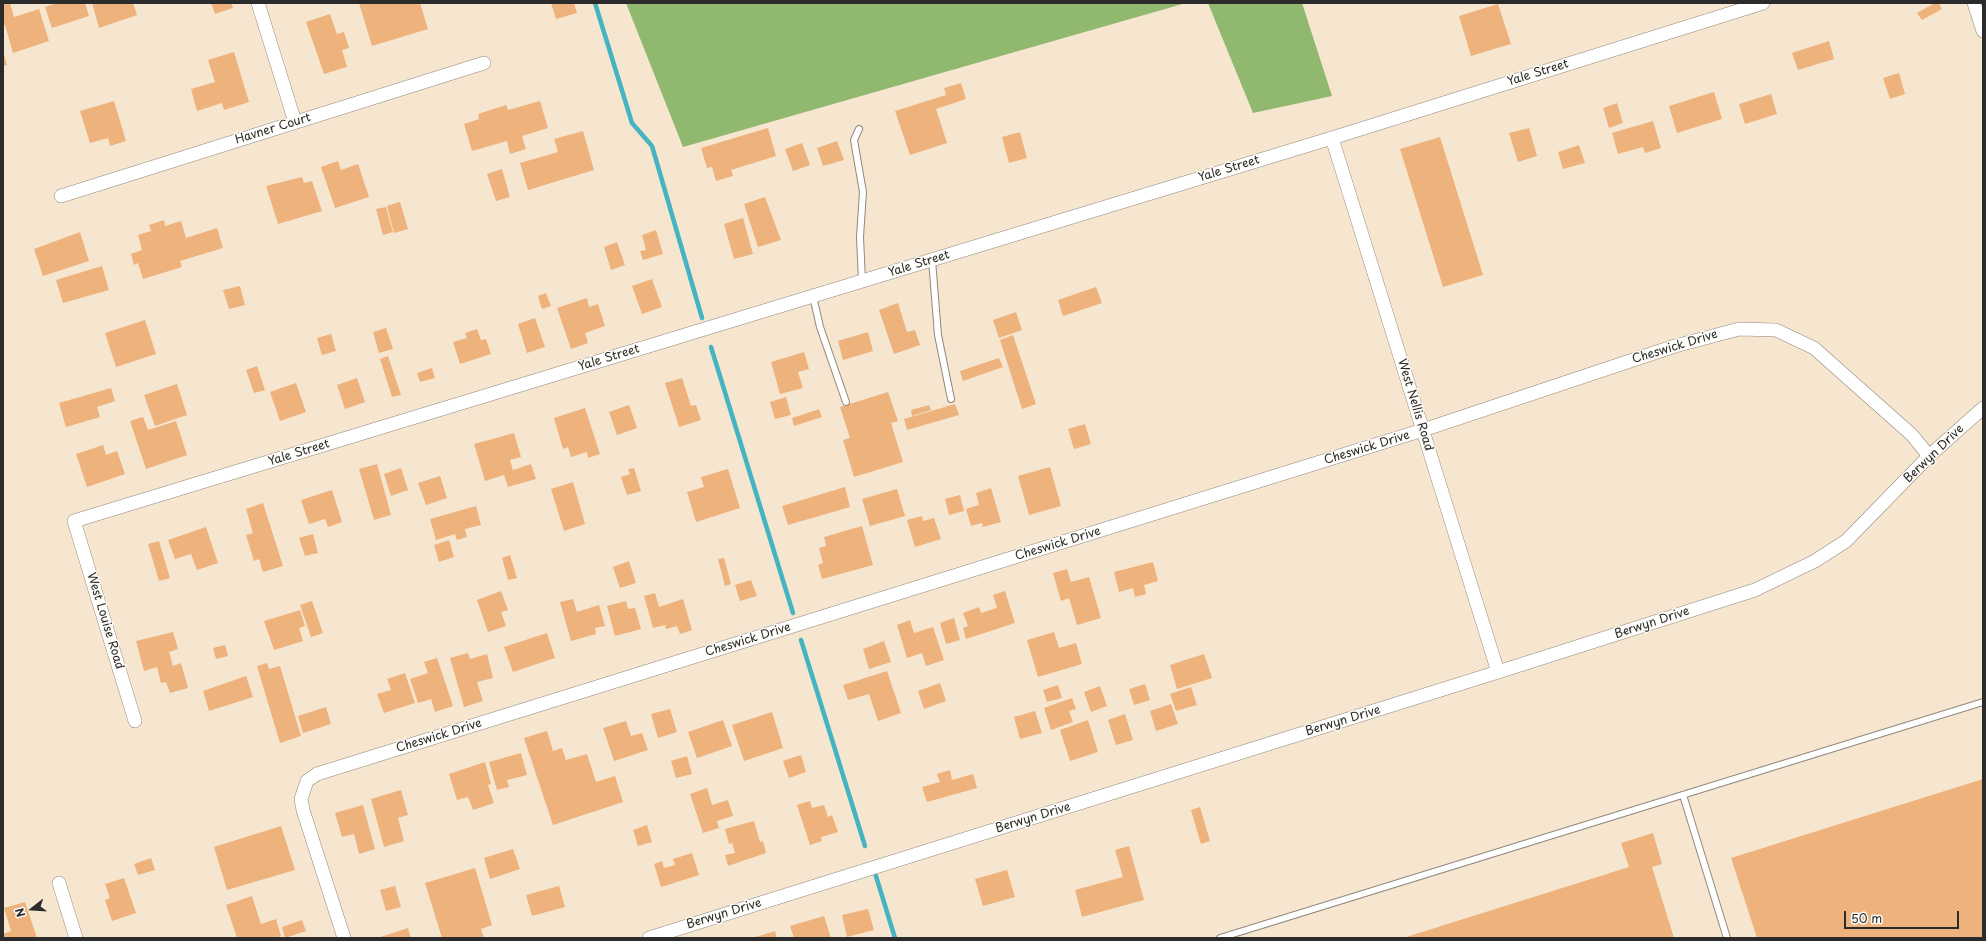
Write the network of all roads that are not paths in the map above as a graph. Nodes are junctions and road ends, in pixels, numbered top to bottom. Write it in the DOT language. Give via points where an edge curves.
graph roads {
  1 [pos="258,3"];
  2 [pos="1762,3"];
  3 [pos="1974,3"];
  4 [pos="1983,31"];
  5 [pos="484,63"];
  6 [pos="295,122"];
  7 [pos="859,129"];
  8 [pos="1332,138"];
  9 [pos="61,196"];
  10 [pos="932,260"];
  11 [pos="862,281"];
  12 [pos="813,296"];
  13 [pos="951,399"];
  14 [pos="846,402"];
  15 [pos="1983,408"];
  16 [pos="1423,430"];
  17 [pos="1929,456"];
  18 [pos="74,521"];
  19 [pos="1498,672"];
  20 [pos="1983,702"];
  21 [pos="136,720"];
  22 [pos="1683,795"];
  23 [pos="59,883"];
  24 [pos="76,938"];
  25 [pos="344,938"];
  26 [pos="649,938"];
  27 [pos="1220,938"];
  28 [pos="1727,938"];
  1 -- 6 [label="street"];
  2 -- 8 [label="street, Yale Street"];
  3 -- 4 [label="street"];
  5 -- 6 [label="street, Havner Court"];
  6 -- 9 [label="street, Havner Court"];
  7 -- 11 [label="lane" via="854,140 863,192 860,236"];
  8 -- 10 [label="street, Yale Street"];
  8 -- 16 [label="street, West Nellis Road"];
  10 -- 11 [label="street, Yale Street"];
  10 -- 13 [label="lane" via="938,335"];
  11 -- 12 [label="street, Yale Street"];
  12 -- 14 [label="lane" via="820,327"];
  12 -- 18 [label="street, Yale Street"];
  15 -- 17 [label="street, Berwyn Drive"];
  16 -- 17 [label="street, Cheswick Drive" via="1675,346 1719,333 1758,328 1776,330 1814,348 1912,434"];
  16 -- 19 [label="street, West Nellis Road"];
  16 -- 25 [label="street, Cheswick Drive" via="317,774 307,781 301,799"];
  17 -- 19 [label="street, Berwyn Drive" via="1846,541 1785,577 1755,590"];
  18 -- 21 [label="street, West Louise Road"];
  19 -- 26 [label="street, Berwyn Drive"];
  20 -- 22 [label="lane"];
  22 -- 27 [label="lane"];
  22 -- 28 [label="lane"];
  23 -- 24 [label="street"];
}
